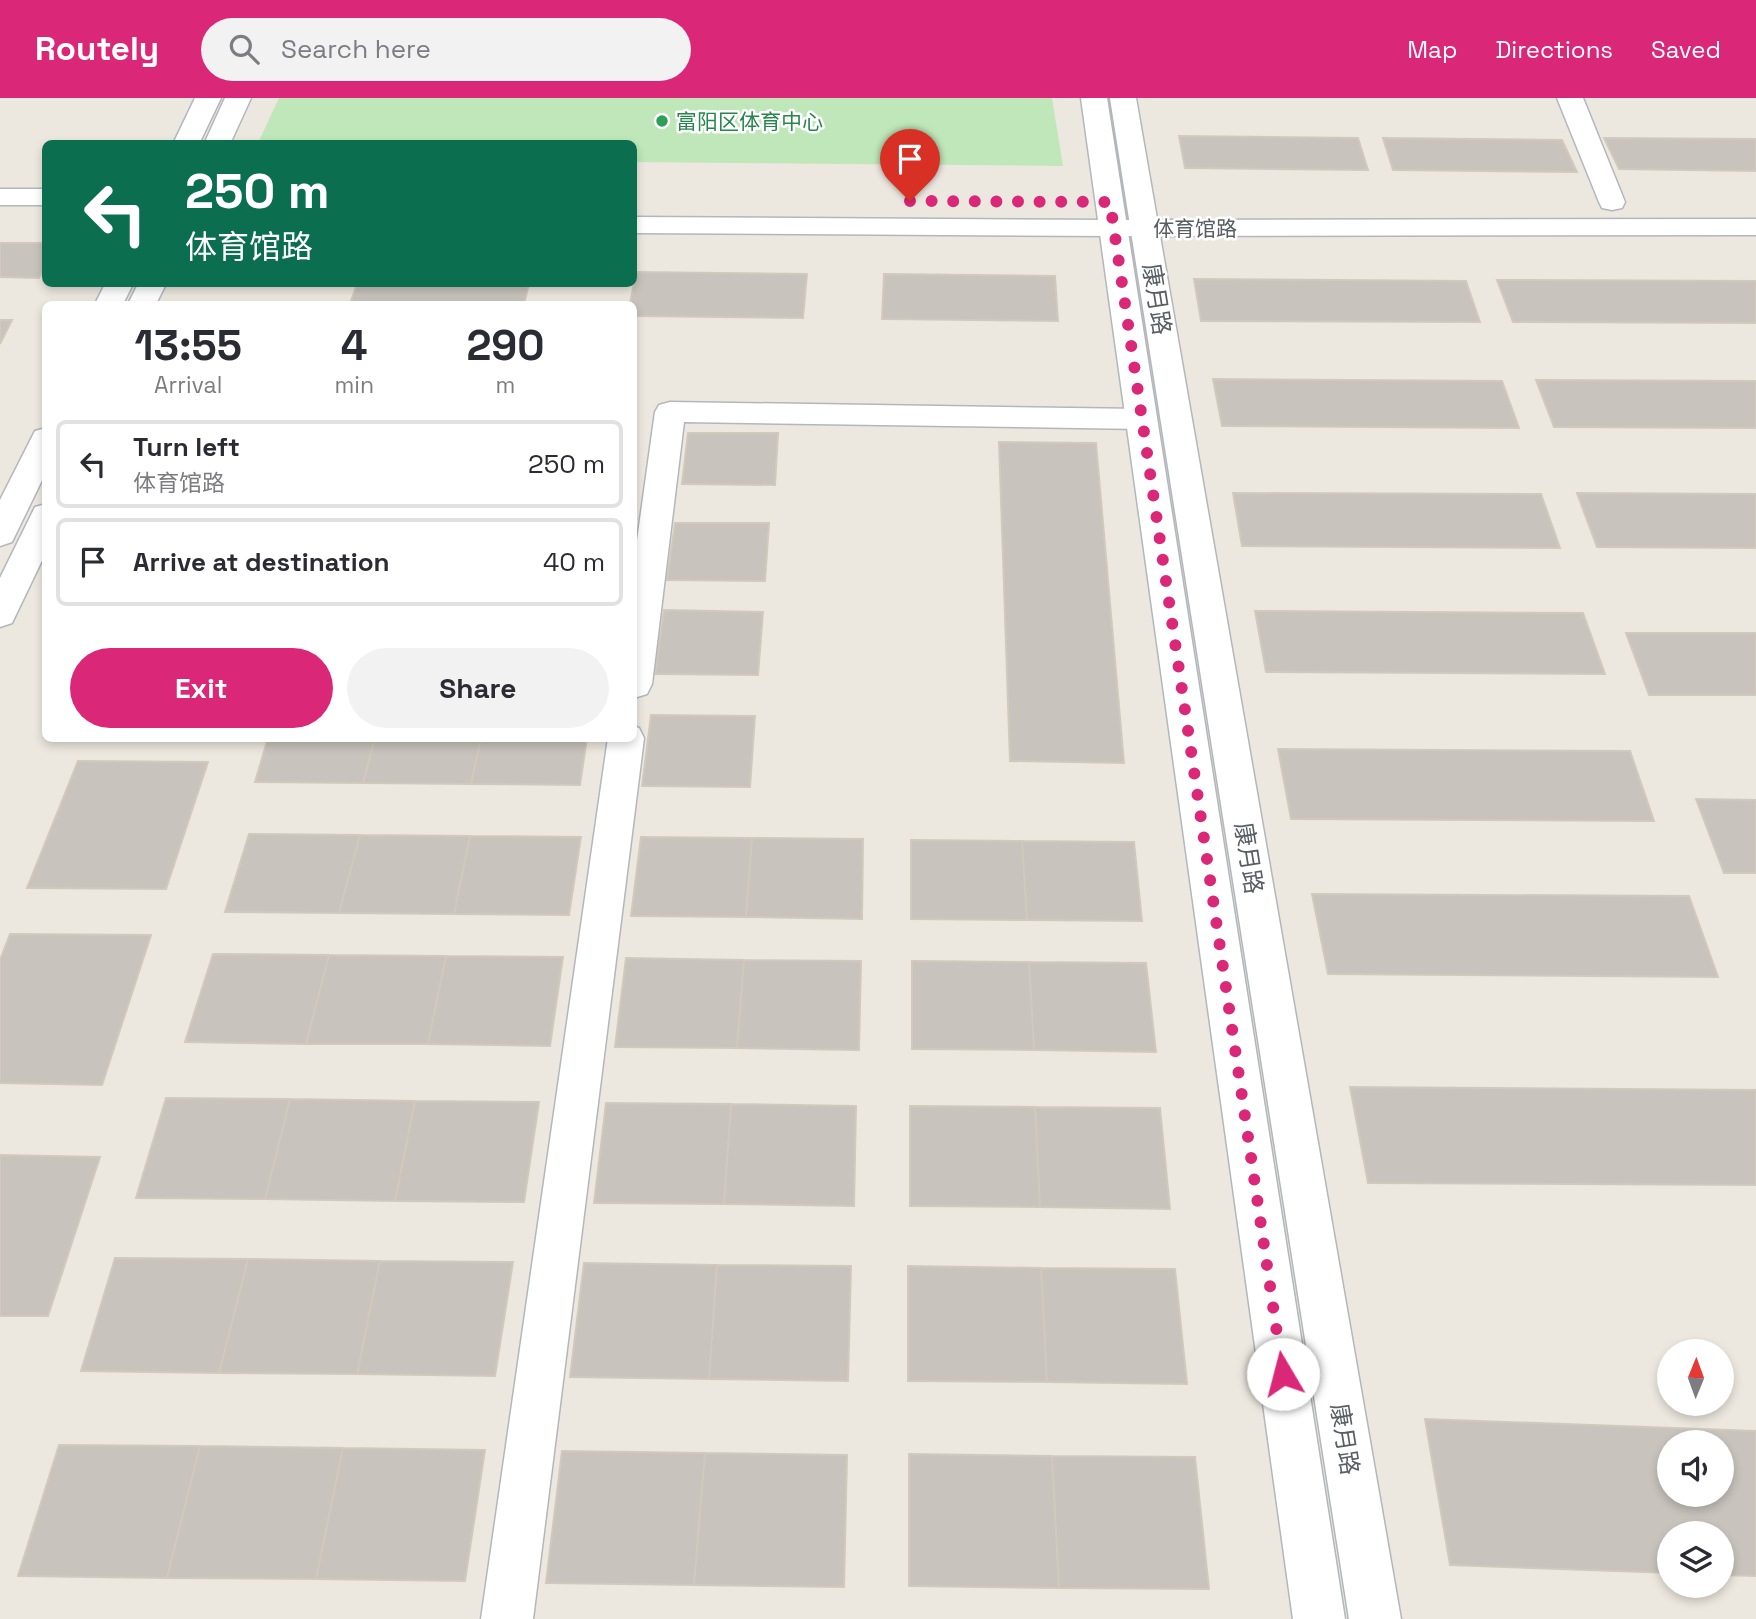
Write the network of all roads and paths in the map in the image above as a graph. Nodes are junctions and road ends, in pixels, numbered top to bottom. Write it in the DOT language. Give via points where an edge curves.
graph roads {
  1 [pos="208,98"];
  2 [pos="238,98"];
  3 [pos="1094,98"];
  4 [pos="1123,98"];
  5 [pos="1570,98"];
  6 [pos="188,140"];
  7 [pos="219,140"];
  8 [pos="0,197"];
  9 [pos="42,197"];
  10 [pos="1580,202"];
  11 [pos="1612,202"];
  12 [pos="1756,202"];
  13 [pos="1127,211"];
  14 [pos="0,222"];
  15 [pos="42,222"];
  16 [pos="637,225"];
  17 [pos="1756,227"];
  18 [pos="1142,419"];
  19 [pos="42,446"];
  20 [pos="42,523"];
  21 [pos="0,534"];
  22 [pos="0,614"];
  23 [pos="637,661"];
  24 [pos="625,742"];
  25 [pos="507,1619"];
  26 [pos="1319,1619"];
  27 [pos="1375,1619"];
  1 -- 6 [label="street"];
  2 -- 7 [label="street"];
  3 -- 13 [label="street, 康月路"];
  4 -- 13 [label="street, 康月路"];
  5 -- 11 [label="street"];
  8 -- 9 [label="street"];
  10 -- 11 [label="street"];
  11 -- 12 [label="street"];
  13 -- 16 [label="street, 体育馆路"];
  13 -- 17 [label="street, 体育馆路"];
  13 -- 18 [label="street, 康月路"];
  13 -- 27 [label="street, 康月路"];
  14 -- 15 [label="street"];
  18 -- 23 [label="street" via="670,412"];
  18 -- 26 [label="street, 康月路"];
  19 -- 21 [label="street"];
  20 -- 22 [label="street"];
  24 -- 25 [label="street"];
}
